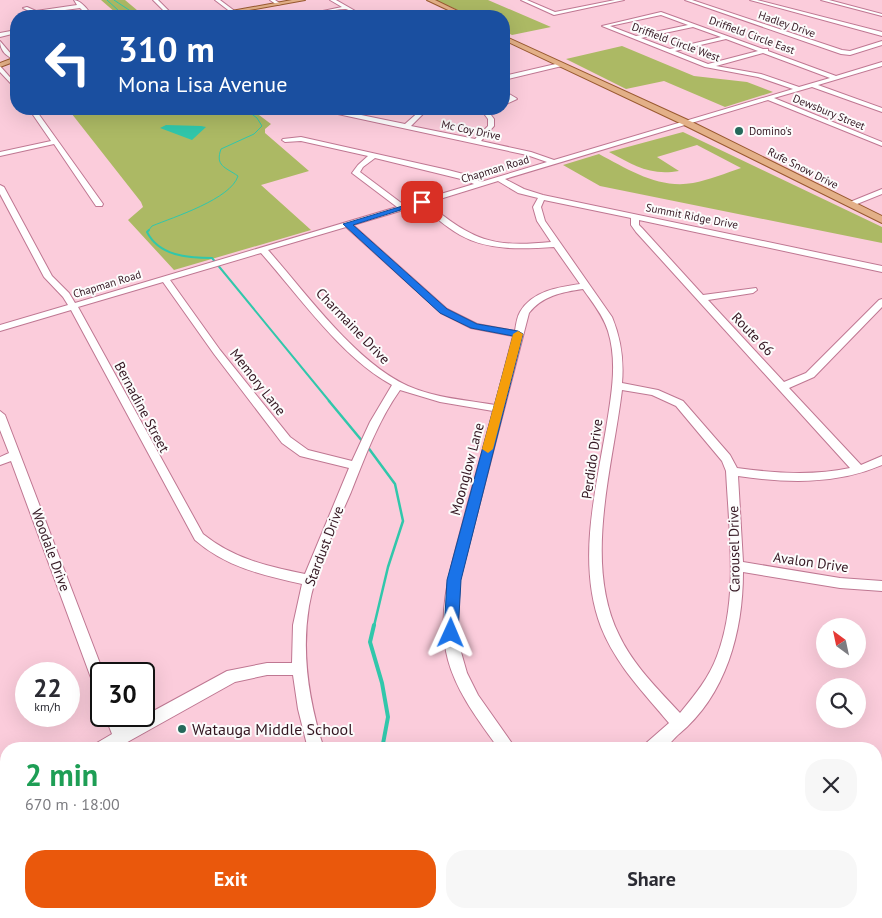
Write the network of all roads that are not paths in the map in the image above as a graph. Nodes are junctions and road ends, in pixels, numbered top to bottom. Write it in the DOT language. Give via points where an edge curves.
graph roads {
  1 [pos="75,0"];
  2 [pos="168,0"];
  3 [pos="217,0"];
  4 [pos="272,0"];
  5 [pos="302,0"];
  6 [pos="332,0"];
  7 [pos="422,0"];
  8 [pos="430,0"];
  9 [pos="523,0"];
  10 [pos="541,0"];
  11 [pos="622,0"];
  12 [pos="687,0"];
  13 [pos="752,0"];
  14 [pos="822,0"];
  15 [pos="156,1"];
  16 [pos="530,2"];
  17 [pos="709,2"];
  18 [pos="279,4"];
  19 [pos="699,4"];
  20 [pos="82,6"];
  21 [pos="25,8"];
  22 [pos="346,8"];
  23 [pos="29,10"];
  24 [pos="55,10"];
  25 [pos="85,10"];
  26 [pos="166,10"];
  27 [pos="231,10"];
  28 [pos="245,10"];
  29 [pos="335,10"];
  30 [pos="350,10"];
  31 [pos="443,10"];
  32 [pos="452,10"];
  33 [pos="882,15"];
  34 [pos="693,24"];
  35 [pos="606,26"];
  36 [pos="882,34"];
  37 [pos="510,37"];
  38 [pos="728,37"];
  39 [pos="636,38"];
  40 [pos="510,41"];
  41 [pos="0,43"];
  42 [pos="882,43"];
  43 [pos="766,50"];
  44 [pos="670,51"];
  45 [pos="10,55"];
  46 [pos="882,64"];
  47 [pos="560,65"];
  48 [pos="707,66"];
  49 [pos="0,67"];
  50 [pos="510,77"];
  51 [pos="836,78"];
  52 [pos="10,80"];
  53 [pos="813,85"];
  54 [pos="799,89"];
  55 [pos="768,98"];
  56 [pos="882,102"];
  57 [pos="871,106"];
  58 [pos="882,110"];
  59 [pos="36,115"];
  60 [pos="352,115"];
  61 [pos="418,115"];
  62 [pos="488,115"];
  63 [pos="687,123"];
  64 [pos="406,127"];
  65 [pos="285,140"];
  66 [pos="55,142"];
  67 [pos="476,142"];
  68 [pos="882,144"];
  69 [pos="0,154"];
  70 [pos="373,156"];
  71 [pos="555,163"];
  72 [pos="500,179"];
  73 [pos="481,185"];
  74 [pos="0,187"];
  75 [pos="882,191"];
  76 [pos="542,197"];
  77 [pos="422,202"];
  78 [pos="99,204"];
  79 [pos="850,204"];
  80 [pos="403,208"];
  81 [pos="635,216"];
  82 [pos="882,220"];
  83 [pos="347,224"];
  84 [pos="555,244"];
  85 [pos="263,250"];
  86 [pos="882,269"];
  87 [pos="165,278"];
  88 [pos="585,286"];
  89 [pos="753,290"];
  90 [pos="700,298"];
  91 [pos="882,302"];
  92 [pos="72,306"];
  93 [pos="0,328"];
  94 [pos="518,334"];
  95 [pos="398,385"];
  96 [pos="618,386"];
  97 [pos="784,386"];
  98 [pos="499,409"];
  99 [pos="0,415"];
  100 [pos="16,455"];
  101 [pos="882,460"];
  102 [pos="0,461"];
  103 [pos="358,461"];
  104 [pos="858,469"];
  105 [pos="732,471"];
  106 [pos="736,566"];
  107 [pos="310,580"];
  108 [pos="882,586"];
  109 [pos="92,662"];
  110 [pos="300,669"];
  111 [pos="680,725"];
  112 [pos="116,727"];
  113 [pos="120,738"];
  114 [pos="113,742"];
  115 [pos="314,742"];
  116 [pos="503,742"];
  117 [pos="659,742"];
  1 -- 20 [label="street"];
  2 -- 15 [label="street"];
  3 -- 27 [label="street"];
  4 -- 18 [label="street"];
  5 -- 18 [label="main road"];
  6 -- 22 [label="street"];
  7 -- 31 [label="main road"];
  8 -- 32 [label="main road"];
  9 -- 16 [label="street"];
  10 -- 16 [label="street"];
  11 -- 16 [label="street" via="554,14"];
  12 -- 19 [label="street, Hadley Drive"];
  13 -- 36 [label="street"];
  14 -- 33 [label="street"];
  15 -- 26 [label="street"];
  17 -- 19 [label="street"];
  18 -- 28 [label="main road"];
  19 -- 42 [label="street, Hadley Drive" via="841,52"];
  20 -- 24 [label="street"];
  20 -- 25 [label="street"];
  21 -- 23 [label="street"];
  22 -- 29 [label="street"];
  22 -- 30 [label="street"];
  34 -- 35 [label="street, Driffield Circle East" via="661,13"];
  34 -- 38 [label="street, Driffield Circle East"];
  34 -- 39 [label="street"];
  35 -- 39 [label="street, Driffield Circle West"];
  37 -- 63 [label="main road, Rufe Snow Drive"];
  38 -- 43 [label="street, Driffield Circle East"];
  38 -- 44 [label="street"];
  39 -- 44 [label="street, Driffield Circle West"];
  40 -- 47 [label="main road, Rufe Snow Drive"];
  41 -- 45 [label="street"];
  43 -- 48 [label="street"];
  43 -- 51 [label="street, Driffield Circle East"];
  44 -- 48 [label="street, Driffield Circle West"];
  46 -- 51 [label="street, Chapman Road"];
  47 -- 50 [label="street"];
  47 -- 63 [label="main road, Rufe Snow Drive"];
  48 -- 54 [label="street, Driffield Circle West" via="759,75"];
  49 -- 52 [label="street"];
  51 -- 53 [label="street, Chapman Road"];
  53 -- 54 [label="street, Chapman Road"];
  53 -- 57 [label="street"];
  54 -- 55 [label="street, Chapman Road"];
  55 -- 63 [label="street, Chapman Road"];
  55 -- 68 [label="street, Dewsbury Street"];
  56 -- 57 [label="street"];
  57 -- 58 [label="street"];
  59 -- 66 [label="street"];
  60 -- 64 [label="street, Mc Coy Drive"];
  61 -- 64 [label="street"];
  62 -- 67 [label="street" via="491,126"];
  63 -- 71 [label="street, Chapman Road"];
  63 -- 79 [label="main road, Rufe Snow Drive"];
  64 -- 67 [label="street, Mc Coy Drive"];
  65 -- 70 [label="street" via="301,140"];
  66 -- 69 [label="street"];
  66 -- 78 [label="street"];
  67 -- 71 [label="street, Mc Coy Drive" via="529,153"];
  70 -- 73 [label="street" via="460,176"];
  70 -- 80 [label="street" via="356,170 357,175"];
  71 -- 72 [label="street, Chapman Road"];
  72 -- 73 [label="street, Chapman Road"];
  72 -- 76 [label="street, Summit Ridge Drive" via="521,191"];
  73 -- 77 [label="street, Chapman Road"];
  74 -- 92 [label="street, Bernadine Street" via="48,277"];
  75 -- 79 [label="street"];
  76 -- 81 [label="street, Summit Ridge Drive"];
  76 -- 84 [label="street, Perdido Drive" via="537,207 538,216"];
  77 -- 80 [label="street, Chapman Road"];
  77 -- 84 [label="street" via="461,232 482,241 523,247"];
  79 -- 82 [label="main road, Rufe Snow Drive"];
  80 -- 83 [label="street, Chapman Road"];
  81 -- 86 [label="street, Summit Ridge Drive"];
  81 -- 90 [label="street, Route 66" via="635,225"];
  83 -- 85 [label="street, Chapman Road"];
  83 -- 94 [label="street" via="444,311 474,326"];
  84 -- 88 [label="street, Perdido Drive"];
  85 -- 87 [label="street, Chapman Road"];
  85 -- 95 [label="street, Charmaine Drive" via="359,355"];
  87 -- 92 [label="street, Chapman Road"];
  87 -- 103 [label="street, Memory Lane" via="217,352 286,440 304,453"];
  88 -- 94 [label="street, Moonglow Lane" via="562,290 534,301 524,313"];
  88 -- 96 [label="street, Perdido Drive" via="614,330 618,346"];
  89 -- 90 [label="street"];
  90 -- 97 [label="street, Route 66"];
  91 -- 97 [label="street" via="810,375"];
  92 -- 93 [label="street, Chapman Road"];
  92 -- 107 [label="street, Bernadine Street" via="199,537 221,555 236,562"];
  94 -- 98 [label="street, Moonglow Lane"];
  95 -- 98 [label="street, Charmaine Drive" via="427,395"];
  95 -- 103 [label="street, Stardust Drive" via="383,406"];
  96 -- 105 [label="street, Carousel Drive" via="656,393 685,409 711,443 722,451"];
  96 -- 111 [label="street, Perdido Drive" via="596,547 601,603 620,650"];
  97 -- 104 [label="street, Route 66"];
  98 -- 116 [label="street, Moonglow Lane" via="454,580 451,620 452,645 464,686"];
  99 -- 100 [label="street, Woodale Drive"];
  100 -- 102 [label="street"];
  100 -- 109 [label="street, Woodale Drive"];
  101 -- 104 [label="street"];
  103 -- 107 [label="street, Stardust Drive"];
  104 -- 105 [label="street" via="823,476 767,477"];
  105 -- 106 [label="street, Carousel Drive"];
  106 -- 108 [label="street, Avalon Drive" via="840,583"];
  106 -- 111 [label="street, Carousel Drive" via="735,619 728,649 712,685"];
  107 -- 110 [label="street, Stardust Drive" via="298,637"];
  110 -- 113 [label="street" via="267,669 232,676"];
  110 -- 115 [label="street, Stardust Drive" via="303,703"];
  111 -- 117 [label="street, Carousel Drive"];
  112 -- 113 [label="street"];
  113 -- 114 [label="street"];
}
